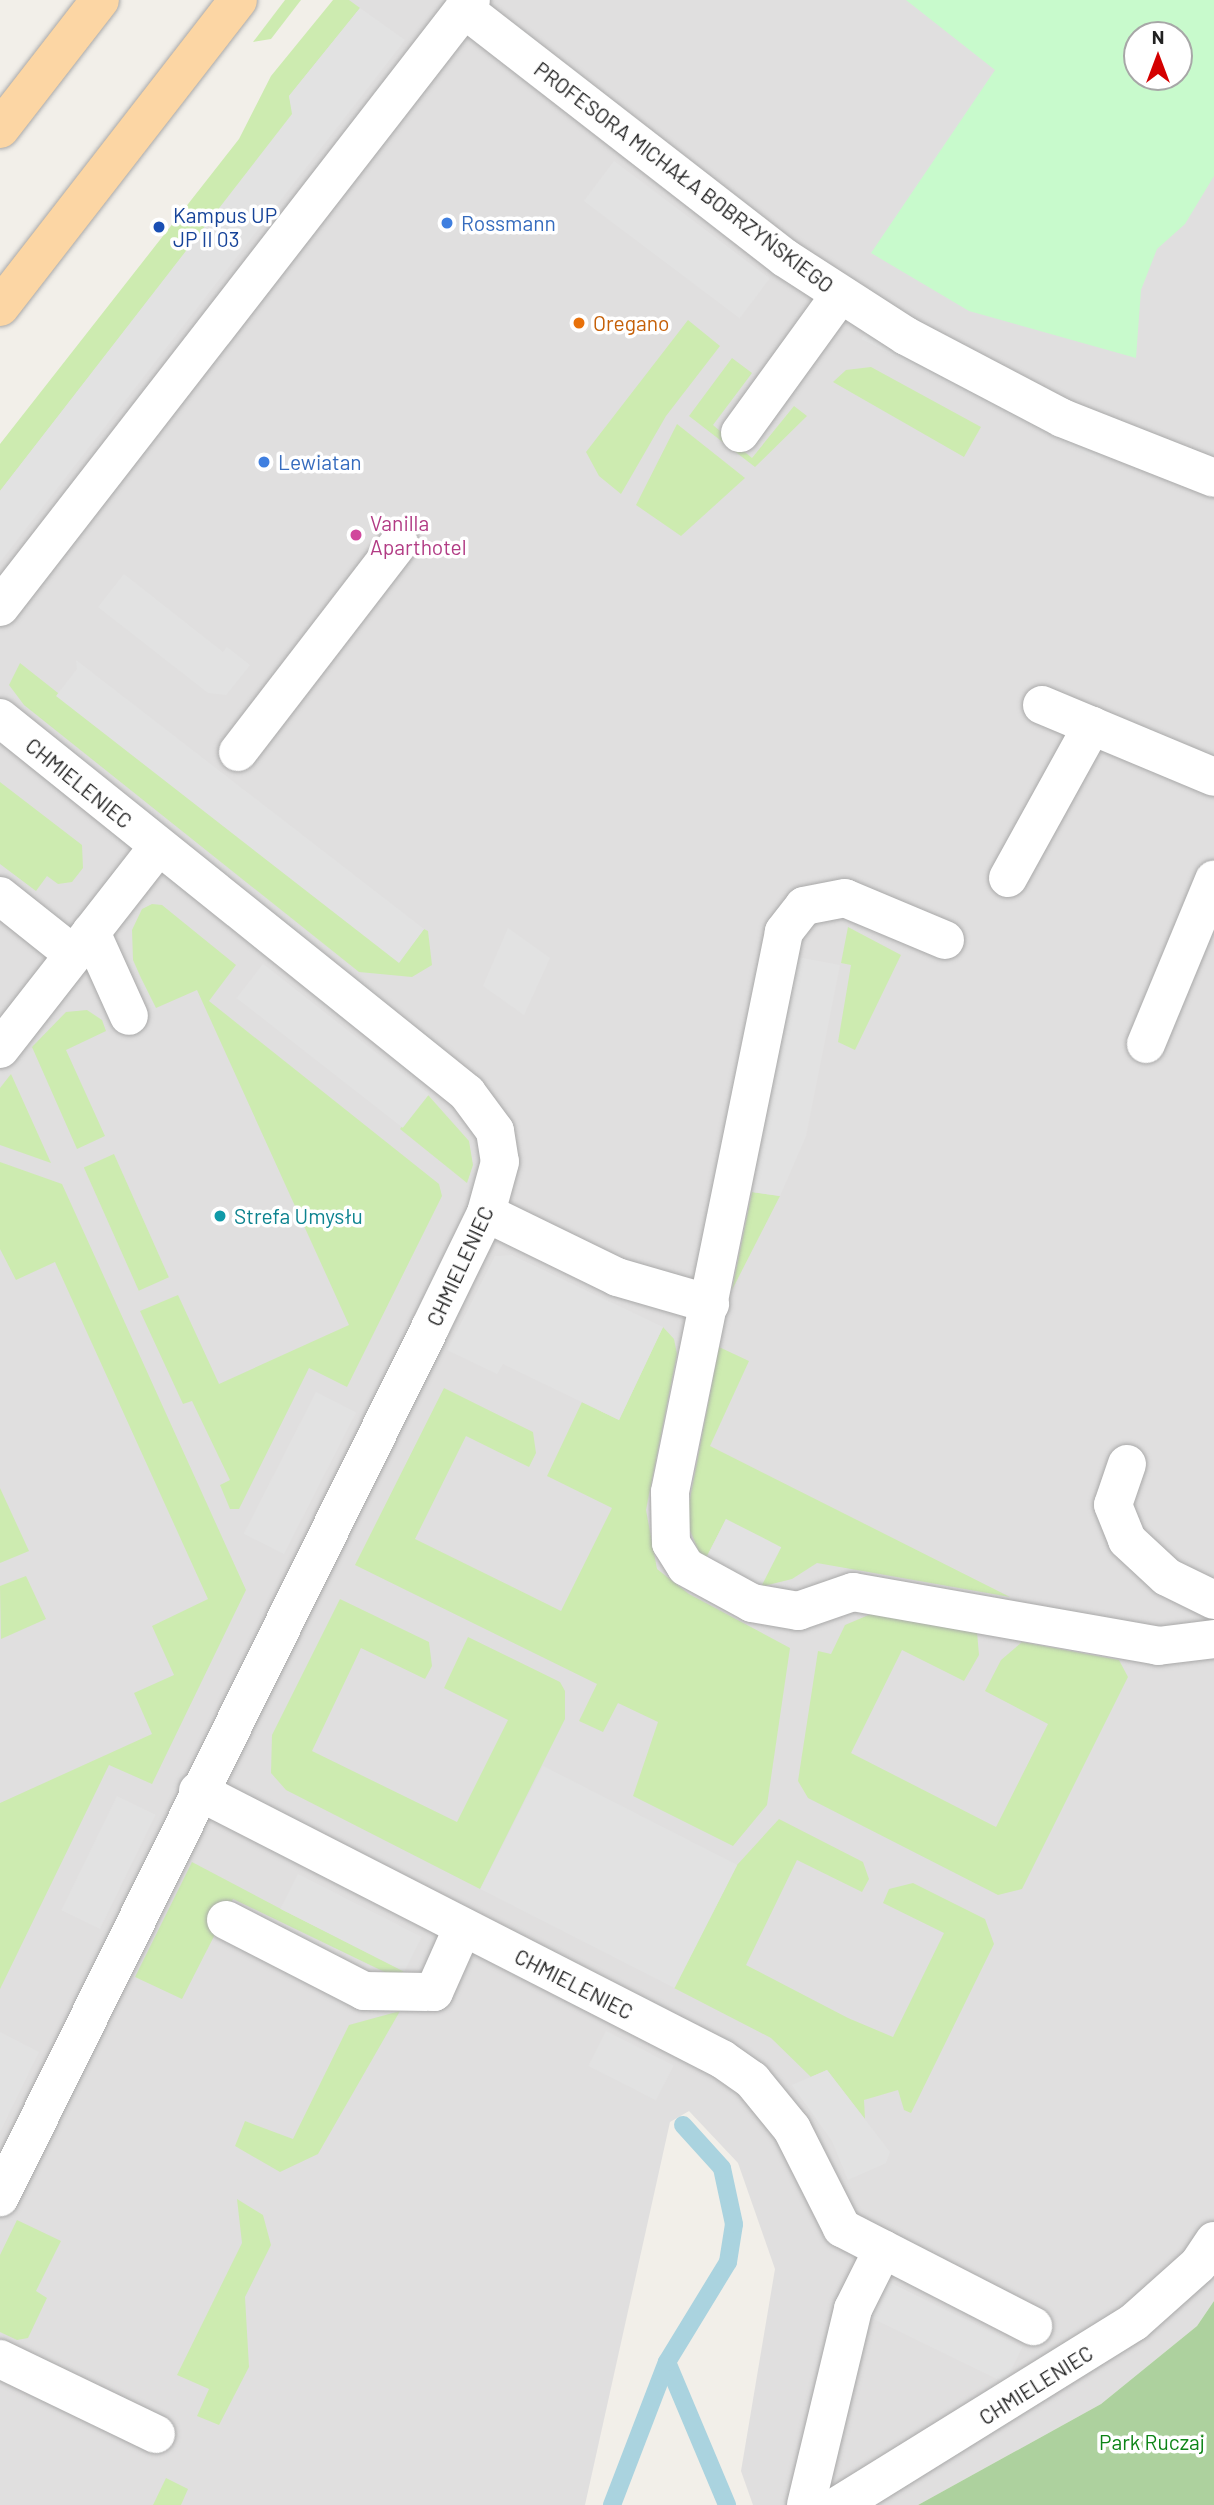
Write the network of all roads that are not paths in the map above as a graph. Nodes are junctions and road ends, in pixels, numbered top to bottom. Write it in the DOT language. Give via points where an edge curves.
graph roads {
  1 [pos="100,0"];
  2 [pos="238,0"];
  3 [pos="468,4"];
  4 [pos="0,129"];
  5 [pos="840,295"];
  6 [pos="0,307"];
  7 [pos="740,433"];
  8 [pos="1214,478"];
  9 [pos="399,543"];
  10 [pos="0,607"];
  11 [pos="1042,705"];
  12 [pos="0,718"];
  13 [pos="1092,726"];
  14 [pos="238,752"];
  15 [pos="1214,777"];
  16 [pos="159,847"];
  17 [pos="1008,878"];
  18 [pos="1214,880"];
  19 [pos="0,896"];
  20 [pos="945,940"];
  21 [pos="82,943"];
  22 [pos="129,1016"];
  23 [pos="1146,1044"];
  24 [pos="0,1049"];
  25 [pos="486,1213"];
  26 [pos="710,1304"];
  27 [pos="1127,1464"];
  28 [pos="1214,1600"];
  29 [pos="1214,1639"];
  30 [pos="198,1791"];
  31 [pos="226,1920"];
  32 [pos="463,1927"];
  33 [pos="0,2197"];
  34 [pos="1214,2241"];
  35 [pos="883,2249"];
  36 [pos="1033,2326"];
  37 [pos="0,2359"];
  38 [pos="156,2434"];
  39 [pos="806,2505"];
  40 [pos="839,2505"];
  1 -- 4 [label="main road"];
  2 -- 6 [label="main road"];
  3 -- 5 [label="street, PROFESORA MICHAŁA BOBRZYŃSKIEGO" via="785,258"];
  3 -- 10 [label="street"];
  5 -- 7 [label="street"];
  5 -- 8 [label="street, PROFESORA MICHAŁA BOBRZYŃSKIEGO" via="906,336 1062,418"];
  9 -- 14 [label="street"];
  11 -- 13 [label="street"];
  12 -- 16 [label="street, CHMIELENIEC"];
  13 -- 15 [label="street"];
  13 -- 17 [label="street"];
  16 -- 21 [label="street"];
  16 -- 25 [label="street, CHMIELENIEC" via="467,1093 488,1117 499,1146 498,1177"];
  18 -- 23 [label="street"];
  19 -- 21 [label="street"];
  20 -- 26 [label="street" via="863,901 845,898 804,906 793,917 779,948"];
  21 -- 22 [label="street"];
  21 -- 24 [label="street"];
  25 -- 26 [label="street" via="617,1277"];
  25 -- 30 [label="street, CHMIELENIEC"];
  26 -- 29 [label="street" via="668,1508 677,1557 699,1576 752,1603 798,1611 853,1592 1158,1646"];
  27 -- 28 [label="street" via="1113,1505 1127,1541 1167,1577"];
  30 -- 32 [label="street, CHMIELENIEC"];
  30 -- 33 [label="street, CHMIELENIEC"];
  31 -- 32 [label="street" via="364,1991 433,1992"];
  32 -- 35 [label="street, CHMIELENIEC" via="722,2059 752,2080 803,2146 836,2220"];
  34 -- 40 [label="street, CHMIELENIEC" via="1190,2272 1134,2322"];
  35 -- 36 [label="street, CHMIELENIEC"];
  35 -- 39 [label="street" via="853,2309"];
  37 -- 38 [label="street"];
}
